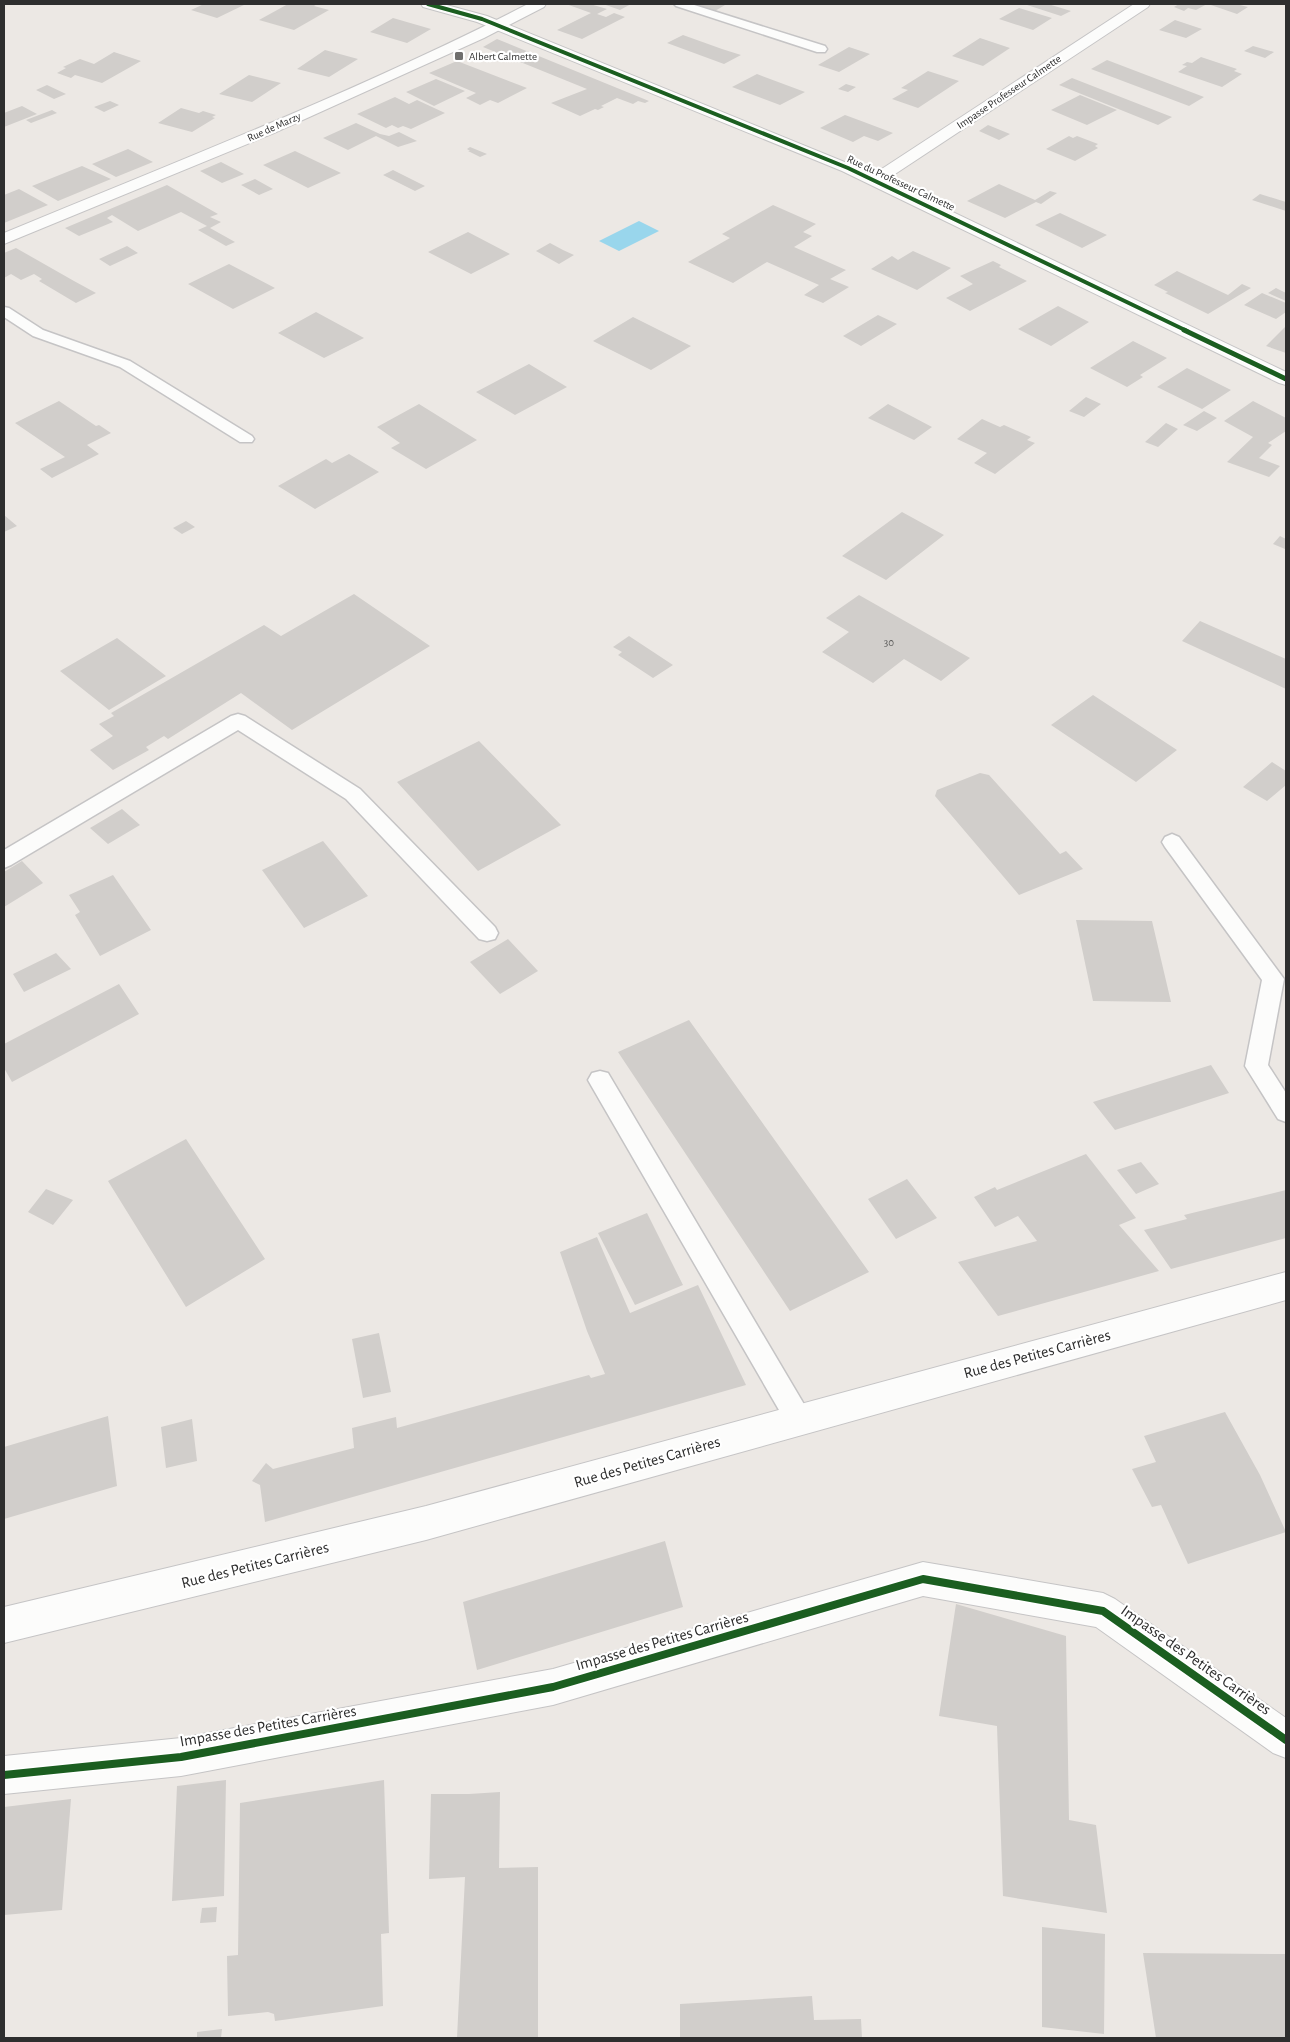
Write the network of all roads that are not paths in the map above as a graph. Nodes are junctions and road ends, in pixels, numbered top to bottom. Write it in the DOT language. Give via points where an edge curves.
graph roads {
  1 [pos="428,4"];
  2 [pos="539,4"];
  3 [pos="680,4"];
  4 [pos="1143,4"];
  5 [pos="498,26"];
  6 [pos="821,49"];
  7 [pos="874,181"];
  8 [pos="4,239"];
  9 [pos="4,311"];
  10 [pos="1286,379"];
  11 [pos="246,439"];
  12 [pos="1172,842"];
  13 [pos="4,860"];
  14 [pos="486,932"];
  15 [pos="600,1080"];
  16 [pos="1286,1112"];
  17 [pos="1286,1286"];
  18 [pos="799,1420"];
  19 [pos="4,1625"];
  20 [pos="1286,1740"];
  21 [pos="4,1775"];
  1 -- 5 [label="street, Rue du Professeur Calmette"];
  2 -- 5 [label="street, Rue de Marzy"];
  3 -- 6 [label="lane"];
  4 -- 7 [label="street, Impasse Professeur Calmette"];
  5 -- 7 [label="street, Rue du Professeur Calmette"];
  5 -- 8 [label="street, Rue de Marzy" via="268,130"];
  7 -- 10 [label="street, Rue du Professeur Calmette"];
  9 -- 11 [label="lane" via="38,333 125,364"];
  12 -- 16 [label="lane" via="1273,979 1256,1066"];
  13 -- 14 [label="lane" via="238,721 353,794"];
  15 -- 18 [label="lane"];
  17 -- 18 [label="street, Rue des Petites Carrières"];
  18 -- 19 [label="street, Rue des Petites Carrières" via="426,1523"];
  20 -- 21 [label="street, Impasse des Petites Carrières" via="1103,1611 923,1579 553,1687 182,1757"];
}
